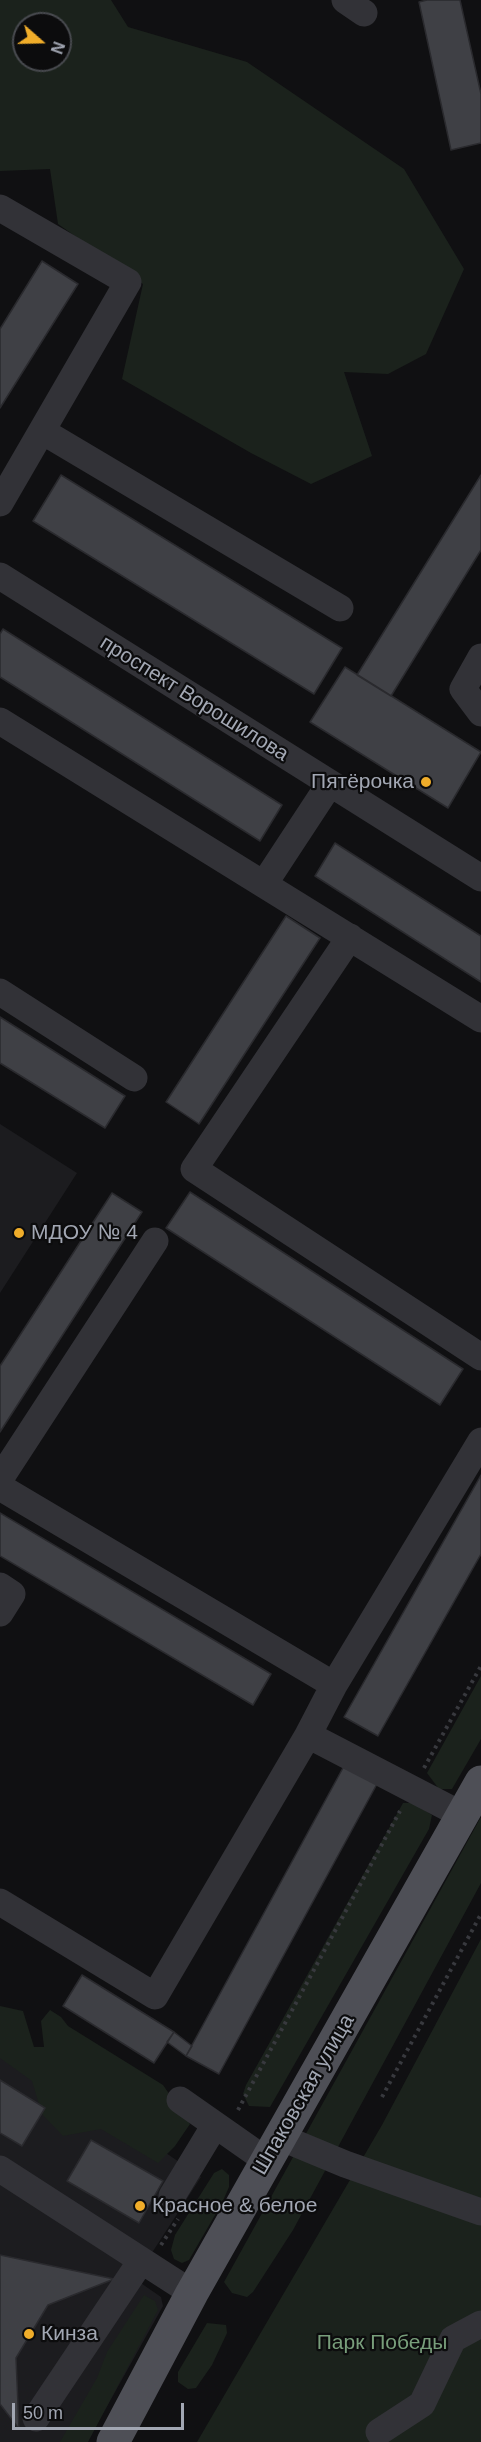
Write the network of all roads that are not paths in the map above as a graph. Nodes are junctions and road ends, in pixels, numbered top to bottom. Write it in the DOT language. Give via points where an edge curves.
graph roads {
  1 [pos="0,208"];
  2 [pos="42,431"];
  3 [pos="0,503"];
  4 [pos="0,576"];
  5 [pos="340,608"];
  6 [pos="481,657"];
  7 [pos="481,714"];
  8 [pos="0,721"];
  9 [pos="329,785"];
  10 [pos="477,866"];
  11 [pos="264,884"];
  12 [pos="350,937"];
  13 [pos="0,992"];
  14 [pos="481,1019"];
  15 [pos="134,1078"];
  16 [pos="155,1241"];
  17 [pos="481,1357"];
  18 [pos="481,1441"];
  19 [pos="0,1479"];
  20 [pos="0,1487"];
  21 [pos="0,1586"];
  22 [pos="0,1613"];
  23 [pos="334,1685"];
  24 [pos="308,1735"];
  25 [pos="481,1782"];
  26 [pos="462,1815"];
  27 [pos="0,1902"];
  28 [pos="180,2100"];
  29 [pos="220,2130"];
  30 [pos="274,2149"];
  31 [pos="0,2169"];
  32 [pos="175,2207"];
  33 [pos="481,2212"];
  34 [pos="144,2263"];
  35 [pos="192,2293"];
  36 [pos="481,2324"];
  37 [pos="36,2418"];
  38 [pos="379,2432"];
  39 [pos="113,2442"];
  1 -- 2 [label="street" via="128,282"];
  2 -- 3 [label="street"];
  2 -- 5 [label="street"];
  4 -- 9 [label="street, проспект Ворошилова"];
  6 -- 7 [label="street" via="463,690"];
  8 -- 11 [label="street"];
  9 -- 10 [label="street, проспект Ворошилова"];
  9 -- 11 [label="street"];
  11 -- 12 [label="street"];
  12 -- 14 [label="street"];
  12 -- 17 [label="street" via="194,1169"];
  13 -- 15 [label="street"];
  16 -- 19 [label="street"];
  18 -- 23 [label="street"];
  20 -- 23 [label="street"];
  21 -- 22 [label="street" via="12,1594"];
  23 -- 24 [label="street"];
  24 -- 26 [label="street"];
  24 -- 27 [label="street" via="155,1996"];
  25 -- 26 [label="main road, Шпаковская улица"];
  26 -- 30 [label="main road, Шпаковская улица"];
  28 -- 29 [label="street"];
  29 -- 30 [label="street"];
  29 -- 32 [label="street"];
  30 -- 33 [label="street" via="345,2164"];
  30 -- 35 [label="main road, Шпаковская улица"];
  31 -- 34 [label="street"];
  34 -- 35 [label="street"];
  34 -- 37 [label="street"];
  35 -- 39 [label="main road, Шпаковская улица"];
  36 -- 38 [label="street" via="453,2339 422,2404"];
}
